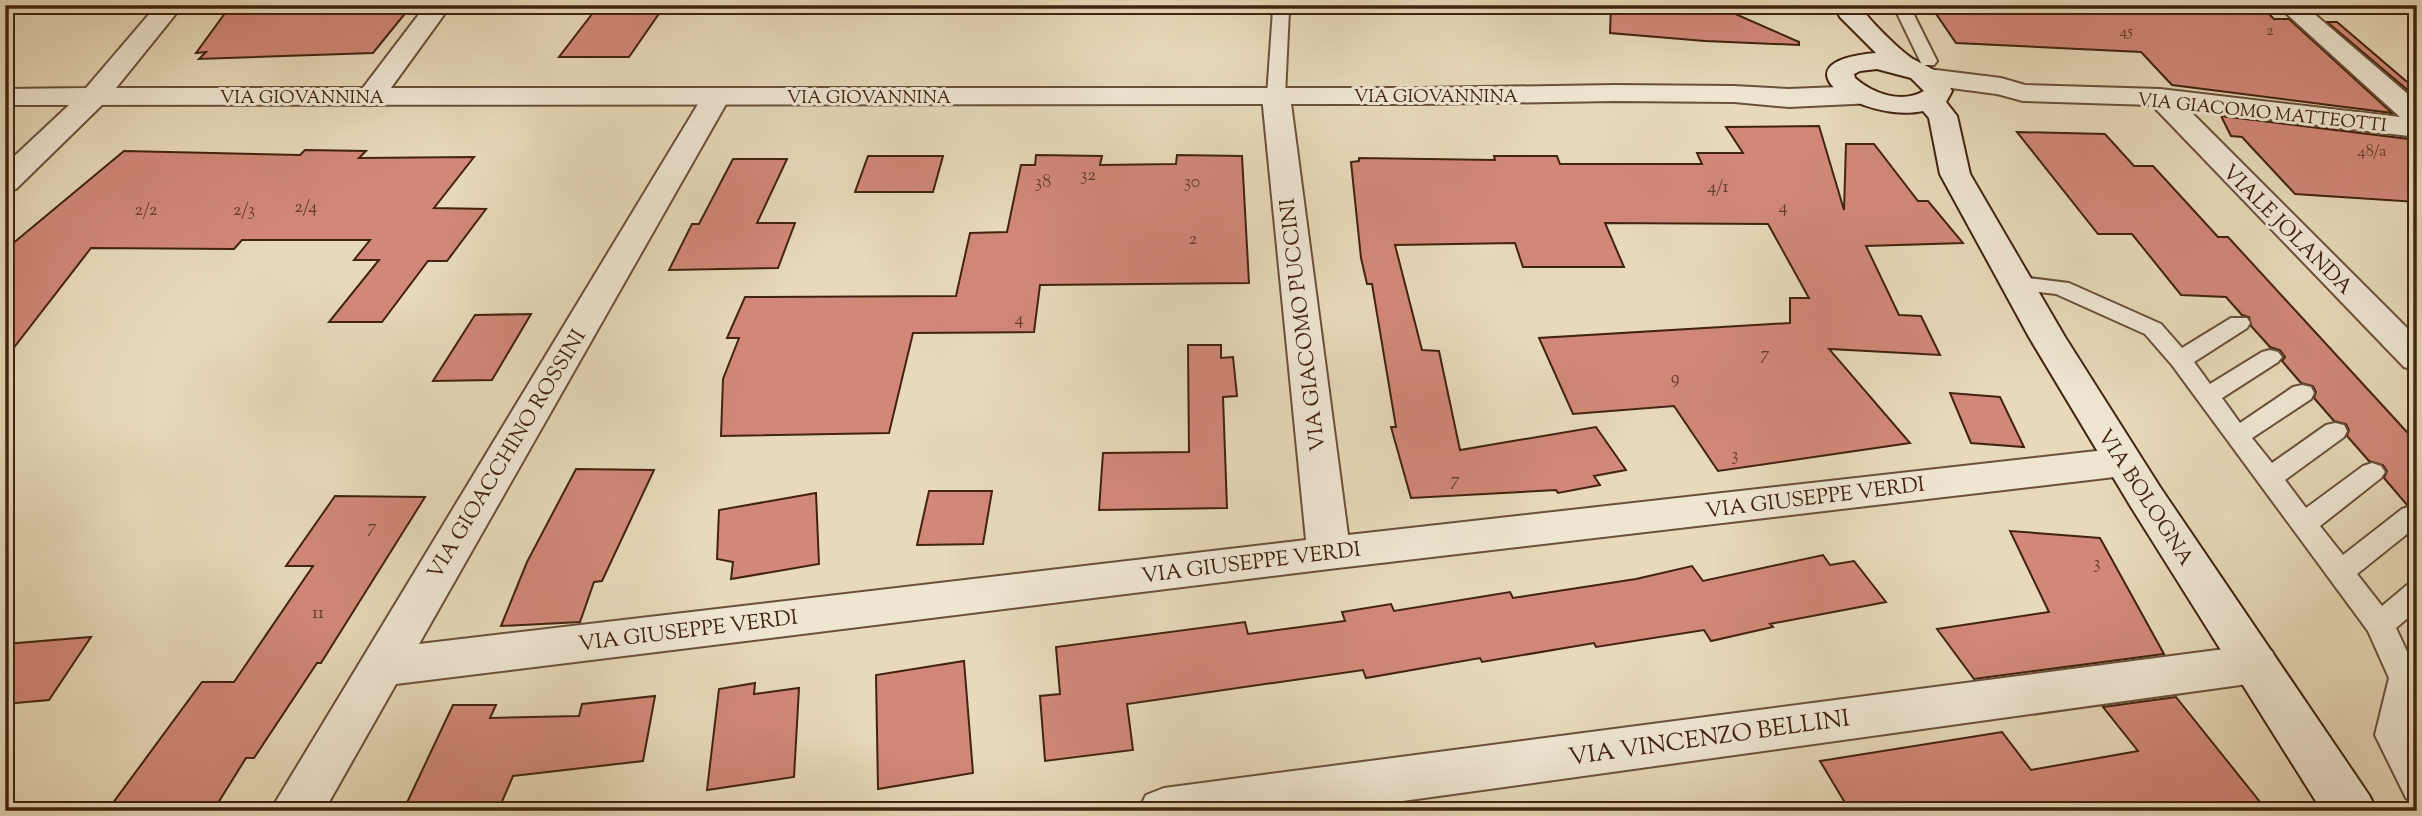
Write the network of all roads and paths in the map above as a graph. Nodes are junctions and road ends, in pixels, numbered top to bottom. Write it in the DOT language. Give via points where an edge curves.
graph roads {
  1 [pos="171,5"];
  2 [pos="439,5"];
  3 [pos="1901,5"];
  4 [pos="2289,5"];
  5 [pos="1282,8"];
  6 [pos="1848,8"];
  7 [pos="1842,71"];
  8 [pos="1925,80"];
  9 [pos="1734,94"];
  10 [pos="1276,96"];
  11 [pos="5,97"];
  12 [pos="94,97"];
  13 [pos="370,97"];
  14 [pos="716,97"];
  15 [pos="2160,97"];
  16 [pos="1877,100"];
  17 [pos="2417,117"];
  18 [pos="2417,128"];
  19 [pos="1955,174"];
  20 [pos="5,182"];
  21 [pos="2013,283"];
  22 [pos="2239,323"];
  23 [pos="2270,356"];
  24 [pos="2417,359"];
  25 [pos="2180,360"];
  26 [pos="2301,393"];
  27 [pos="2208,396"];
  28 [pos="2335,430"];
  29 [pos="2238,436"];
  30 [pos="2123,462"];
  31 [pos="2372,472"];
  32 [pos="2269,478"];
  33 [pos="2411,516"];
  34 [pos="2304,524"];
  35 [pos="1329,553"];
  36 [pos="2340,572"];
  37 [pos="2417,593"];
  38 [pos="2380,625"];
  39 [pos="2255,664"];
  40 [pos="381,667"];
  41 [pos="2410,673"];
  42 [pos="2417,788"];
  43 [pos="296,811"];
  44 [pos="1164,811"];
  45 [pos="2351,811"];
  1 -- 12 [label="street"];
  2 -- 13 [label="street"];
  3 -- 8 [label="lane"];
  4 -- 17 [label="street"];
  5 -- 10 [label="lane"];
  6 -- 7 [label="street"];
  6 -- 8 [label="street, VIA BOLOGNA"];
  7 -- 8 [label="street, VIA GIOVANNINA" via="1877,61"];
  7 -- 9 [label="street, VIA GIOVANNINA"];
  7 -- 16 [label="street, VIA BOLOGNA" via="1846,86"];
  8 -- 15 [label="street, VIA GIACOMO MATTEOTTI" via="2013,98 2023,93"];
  8 -- 16 [label="street, VIA GIOVANNINA" via="1917,104"];
  8 -- 19 [label="street, VIA BOLOGNA" via="1943,116"];
  9 -- 10 [label="street, VIA GIOVANNINA"];
  9 -- 16 [label="street, VIA GIOVANNINA"];
  10 -- 14 [label="street, VIA GIOVANNINA"];
  10 -- 35 [label="street, VIA GIACOMO PUCCINI"];
  11 -- 12 [label="street, VIA GIOVANNINA"];
  12 -- 13 [label="street, VIA GIOVANNINA"];
  12 -- 20 [label="street"];
  13 -- 14 [label="street, VIA GIOVANNINA"];
  14 -- 40 [label="street, VIA GIOACCHINO ROSSINI"];
  15 -- 18 [label="street, VIA GIACOMO MATTEOTTI"];
  15 -- 24 [label="street, VIALE JOLANDA"];
  16 -- 19 [label="street, VIA BOLOGNA"];
  19 -- 21 [label="street, VIA BOLOGNA"];
  21 -- 25 [label="lane" via="2061,288 2153,329"];
  21 -- 30 [label="street, VIA BOLOGNA"];
  22 -- 25 [label="lane"];
  23 -- 27 [label="lane"];
  25 -- 27 [label="lane"];
  26 -- 29 [label="lane"];
  27 -- 29 [label="lane"];
  28 -- 32 [label="lane"];
  29 -- 32 [label="lane"];
  30 -- 35 [label="street, VIA GIUSEPPE VERDI"];
  30 -- 39 [label="street, VIA BOLOGNA"];
  31 -- 34 [label="lane"];
  32 -- 34 [label="lane"];
  33 -- 36 [label="lane"];
  34 -- 36 [label="lane"];
  35 -- 40 [label="street, VIA GIUSEPPE VERDI"];
  36 -- 38 [label="lane"];
  37 -- 38 [label="lane"];
  38 -- 41 [label="lane"];
  39 -- 44 [label="street, VIA VINCENZO BELLINI"];
  39 -- 45 [label="street, VIA BOLOGNA"];
  40 -- 43 [label="street, VIA GIOACCHINO ROSSINI"];
  41 -- 42 [label="lane" via="2390,735"];
}
